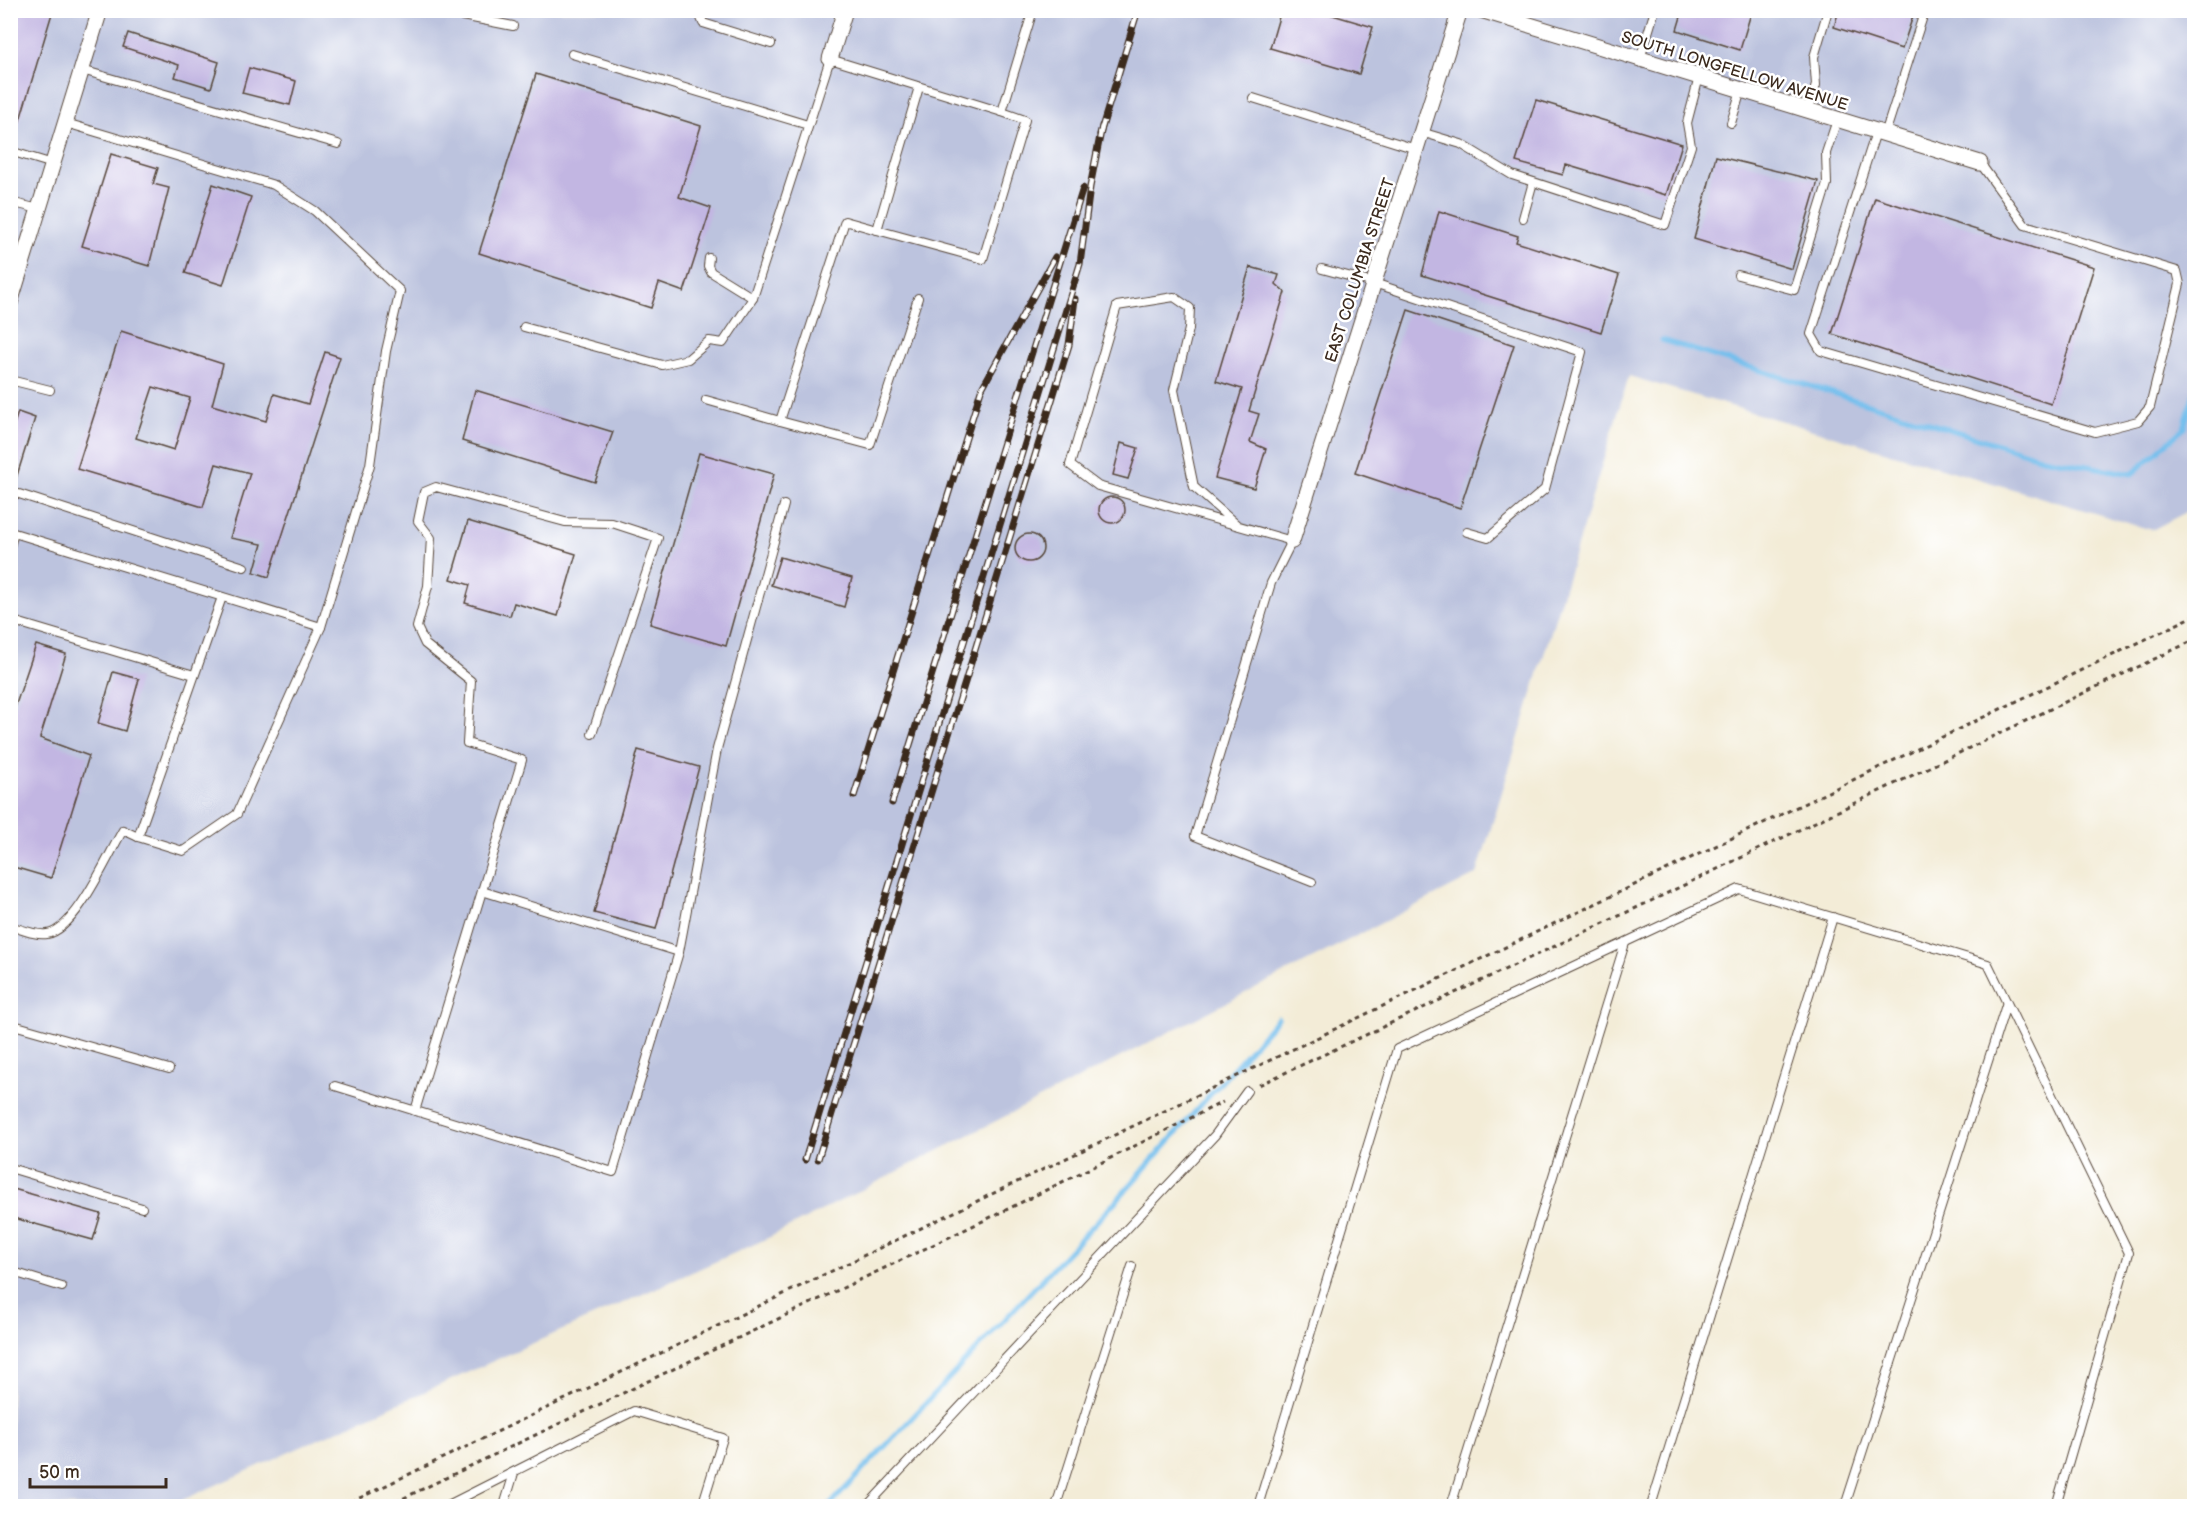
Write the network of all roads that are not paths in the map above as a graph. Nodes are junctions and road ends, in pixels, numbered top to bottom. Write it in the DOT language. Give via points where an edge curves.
graph roads {
  1 [pos="100,10"];
  2 [pos="432,10"];
  3 [pos="698,10"];
  4 [pos="845,10"];
  5 [pos="1033,10"];
  6 [pos="1460,10"];
  7 [pos="1480,10"];
  8 [pos="1655,10"];
  9 [pos="1828,10"];
  10 [pos="1925,10"];
  11 [pos="1517,16"];
  12 [pos="513,26"];
  13 [pos="771,44"];
  14 [pos="572,54"];
  15 [pos="830,58"];
  16 [pos="1640,59"];
  17 [pos="82,70"];
  18 [pos="1699,77"];
  19 [pos="919,87"];
  20 [pos="1741,90"];
  21 [pos="1253,98"];
  22 [pos="1808,111"];
  23 [pos="1002,112"];
  24 [pos="1837,120"];
  25 [pos="66,123"];
  26 [pos="1731,123"];
  27 [pos="808,125"];
  28 [pos="1421,132"];
  29 [pos="1880,133"];
  30 [pos="338,144"];
  31 [pos="1416,149"];
  32 [pos="10,151"];
  33 [pos="1980,163"];
  34 [pos="53,164"];
  35 [pos="1533,182"];
  36 [pos="10,202"];
  37 [pos="39,209"];
  38 [pos="1523,218"];
  39 [pos="878,230"];
  40 [pos="709,258"];
  41 [pos="1322,269"];
  42 [pos="1738,275"];
  43 [pos="1374,283"];
  44 [pos="753,298"];
  45 [pos="918,298"];
  46 [pos="10,303"];
  47 [pos="524,327"];
  48 [pos="10,380"];
  49 [pos="50,390"];
  50 [pos="706,400"];
  51 [pos="780,421"];
  52 [pos="20,494"];
  53 [pos="784,505"];
  54 [pos="1237,525"];
  55 [pos="1467,532"];
  56 [pos="1292,541"];
  57 [pos="10,546"];
  58 [pos="244,567"];
  59 [pos="222,597"];
  60 [pos="10,620"];
  61 [pos="321,627"];
  62 [pos="194,675"];
  63 [pos="591,735"];
  64 [pos="138,837"];
  65 [pos="1312,882"];
  66 [pos="482,891"];
  67 [pos="1833,917"];
  68 [pos="10,926"];
  69 [pos="1624,943"];
  70 [pos="679,951"];
  71 [pos="2007,1002"];
  72 [pos="10,1024"];
  73 [pos="169,1069"];
  74 [pos="335,1086"];
  75 [pos="1247,1091"];
  76 [pos="415,1111"];
  77 [pos="10,1168"];
  78 [pos="142,1208"];
  79 [pos="1132,1266"];
  80 [pos="10,1272"];
  81 [pos="62,1287"];
  82 [pos="514,1473"];
  83 [pos="446,1506"];
  84 [pos="504,1506"];
  85 [pos="702,1506"];
  86 [pos="867,1506"];
  87 [pos="1056,1506"];
  88 [pos="1258,1506"];
  89 [pos="1451,1506"];
  90 [pos="1651,1506"];
  91 [pos="1845,1506"];
  92 [pos="2056,1506"];
  1 -- 17 [label="street"];
  2 -- 12 [label="lane"];
  3 -- 13 [label="lane" via="703,23"];
  4 -- 15 [label="street"];
  5 -- 23 [label="lane"];
  6 -- 28 [label="street, EAST COLUMBIA STREET"];
  7 -- 11 [label="street, SOUTH LONGFELLOW AVENUE"];
  8 -- 16 [label="lane"];
  9 -- 22 [label="lane" via="1814,57 1816,85"];
  10 -- 29 [label="lane"];
  11 -- 16 [label="street, SOUTH LONGFELLOW AVENUE"];
  14 -- 27 [label="lane"];
  15 -- 19 [label="lane"];
  15 -- 27 [label="lane"];
  16 -- 18 [label="street, SOUTH LONGFELLOW AVENUE"];
  17 -- 25 [label="street"];
  17 -- 30 [label="lane"];
  18 -- 20 [label="street, SOUTH LONGFELLOW AVENUE"];
  18 -- 35 [label="lane" via="1687,123 1691,146 1665,225"];
  19 -- 23 [label="lane"];
  19 -- 39 [label="lane"];
  20 -- 22 [label="street, SOUTH LONGFELLOW AVENUE"];
  20 -- 26 [label="lane"];
  21 -- 31 [label="lane"];
  22 -- 24 [label="street, SOUTH LONGFELLOW AVENUE"];
  23 -- 39 [label="lane" via="1025,120 983,259"];
  24 -- 29 [label="street, SOUTH LONGFELLOW AVENUE"];
  24 -- 42 [label="lane" via="1826,153 1827,184 1794,290"];
  25 -- 34 [label="street"];
  25 -- 61 [label="lane" via="274,185 315,211 400,291 386,351 369,465"];
  27 -- 44 [label="lane"];
  28 -- 31 [label="street, EAST COLUMBIA STREET"];
  28 -- 35 [label="lane" via="1461,144 1512,175"];
  29 -- 33 [label="street, SOUTH LONGFELLOW AVENUE"];
  29 -- 33 [label="lane" via="1811,334 1821,351 2095,432 2138,421 2150,407 2180,284 2177,271 2025,225"];
  31 -- 43 [label="street, EAST COLUMBIA STREET"];
  32 -- 34 [label="lane"];
  34 -- 37 [label="street"];
  35 -- 38 [label="lane"];
  36 -- 37 [label="lane"];
  37 -- 46 [label="street"];
  39 -- 51 [label="lane" via="845,221"];
  40 -- 44 [label="lane" via="711,272"];
  41 -- 43 [label="lane"];
  43 -- 55 [label="lane" via="1582,352 1545,489 1488,538"];
  43 -- 56 [label="street, EAST COLUMBIA STREET"];
  44 -- 47 [label="lane" via="723,343 709,341 688,359 662,365"];
  45 -- 51 [label="lane" via="870,445"];
  48 -- 49 [label="lane"];
  50 -- 51 [label="lane"];
  52 -- 58 [label="lane"];
  53 -- 70 [label="lane" via="717,749"];
  54 -- 54 [label="lane" via="1098,486 1070,465 1117,306 1174,297 1190,308 1189,329 1174,390 1194,487"];
  54 -- 56 [label="lane"];
  56 -- 65 [label="lane" via="1270,583 1195,836"];
  57 -- 59 [label="lane" via="14,533"];
  59 -- 61 [label="lane"];
  59 -- 62 [label="lane"];
  60 -- 62 [label="lane"];
  61 -- 64 [label="lane" via="237,814 183,851"];
  62 -- 64 [label="lane"];
  63 -- 66 [label="lane" via="658,538 612,523 565,522 436,487 424,492 418,520 430,538 430,548 428,586 417,627 425,644 471,681 467,743 522,760"];
  64 -- 68 [label="lane" via="123,830 80,907 58,932 44,935"];
  66 -- 70 [label="lane"];
  66 -- 76 [label="lane"];
  67 -- 69 [label="lane" via="1739,889"];
  67 -- 71 [label="lane" via="1988,964"];
  67 -- 90 [label="lane"];
  69 -- 88 [label="lane" via="1397,1049"];
  69 -- 89 [label="lane"];
  70 -- 76 [label="lane" via="613,1172"];
  71 -- 91 [label="lane"];
  71 -- 92 [label="lane" via="2129,1253"];
  72 -- 73 [label="lane"];
  74 -- 76 [label="lane"];
  75 -- 86 [label="lane" via="1215,1135"];
  77 -- 78 [label="lane"];
  79 -- 87 [label="lane"];
  80 -- 81 [label="lane"];
  82 -- 83 [label="lane"];
  82 -- 84 [label="lane"];
  82 -- 85 [label="lane" via="634,1411 723,1438"];
}
